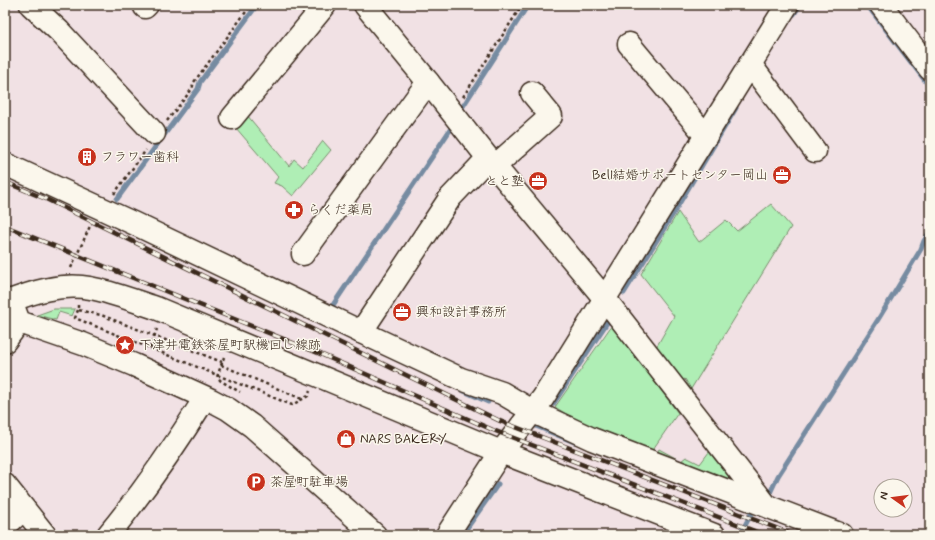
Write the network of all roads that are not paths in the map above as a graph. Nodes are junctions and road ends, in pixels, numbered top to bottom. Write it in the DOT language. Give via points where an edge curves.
graph roads {
  1 [pos="31,5"];
  2 [pos="325,5"];
  3 [pos="788,5"];
  4 [pos="881,5"];
  5 [pos="368,6"];
  6 [pos="629,44"];
  7 [pos="930,69"];
  8 [pos="755,70"];
  9 [pos="428,82"];
  10 [pos="532,93"];
  11 [pos="232,118"];
  12 [pos="155,135"];
  13 [pos="706,136"];
  14 [pos="815,151"];
  15 [pos="492,162"];
  16 [pos="5,164"];
  17 [pos="303,254"];
  18 [pos="605,299"];
  19 [pos="8,301"];
  20 [pos="19,322"];
  21 [pos="361,332"];
  22 [pos="5,341"];
  23 [pos="205,398"];
  24 [pos="534,412"];
  25 [pos="501,452"];
  26 [pos="5,485"];
  27 [pos="766,505"];
  28 [pos="24,509"];
  29 [pos="5,526"];
  30 [pos="366,532"];
  31 [pos="45,535"];
  32 [pos="108,535"];
  33 [pos="446,535"];
  34 [pos="714,535"];
  35 [pos="842,535"];
  1 -- 12 [label="street" via="59,31"];
  2 -- 11 [label="street"];
  3 -- 8 [label="street"];
  4 -- 7 [label="street"];
  5 -- 9 [label="street"];
  6 -- 13 [label="street"];
  8 -- 13 [label="street"];
  8 -- 14 [label="street"];
  9 -- 15 [label="street"];
  9 -- 17 [label="street"];
  10 -- 15 [label="street" via="551,116"];
  13 -- 18 [label="street"];
  15 -- 18 [label="street"];
  15 -- 21 [label="street" via="450,198"];
  16 -- 21 [label="street" via="98,213"];
  18 -- 24 [label="street"];
  18 -- 27 [label="street"];
  19 -- 20 [label="street"];
  19 -- 25 [label="street" via="36,292 74,287 117,295 156,308"];
  20 -- 22 [label="street"];
  20 -- 23 [label="street" via="90,347"];
  21 -- 24 [label="street" via="461,379 502,393"];
  23 -- 30 [label="street" via="228,409 252,426"];
  23 -- 32 [label="street" via="154,476"];
  24 -- 25 [label="street"];
  24 -- 27 [label="street" via="592,439"];
  25 -- 33 [label="street"];
  25 -- 34 [label="street"];
  26 -- 28 [label="street"];
  27 -- 35 [label="street"];
  28 -- 29 [label="street"];
  28 -- 31 [label="street"];
}
